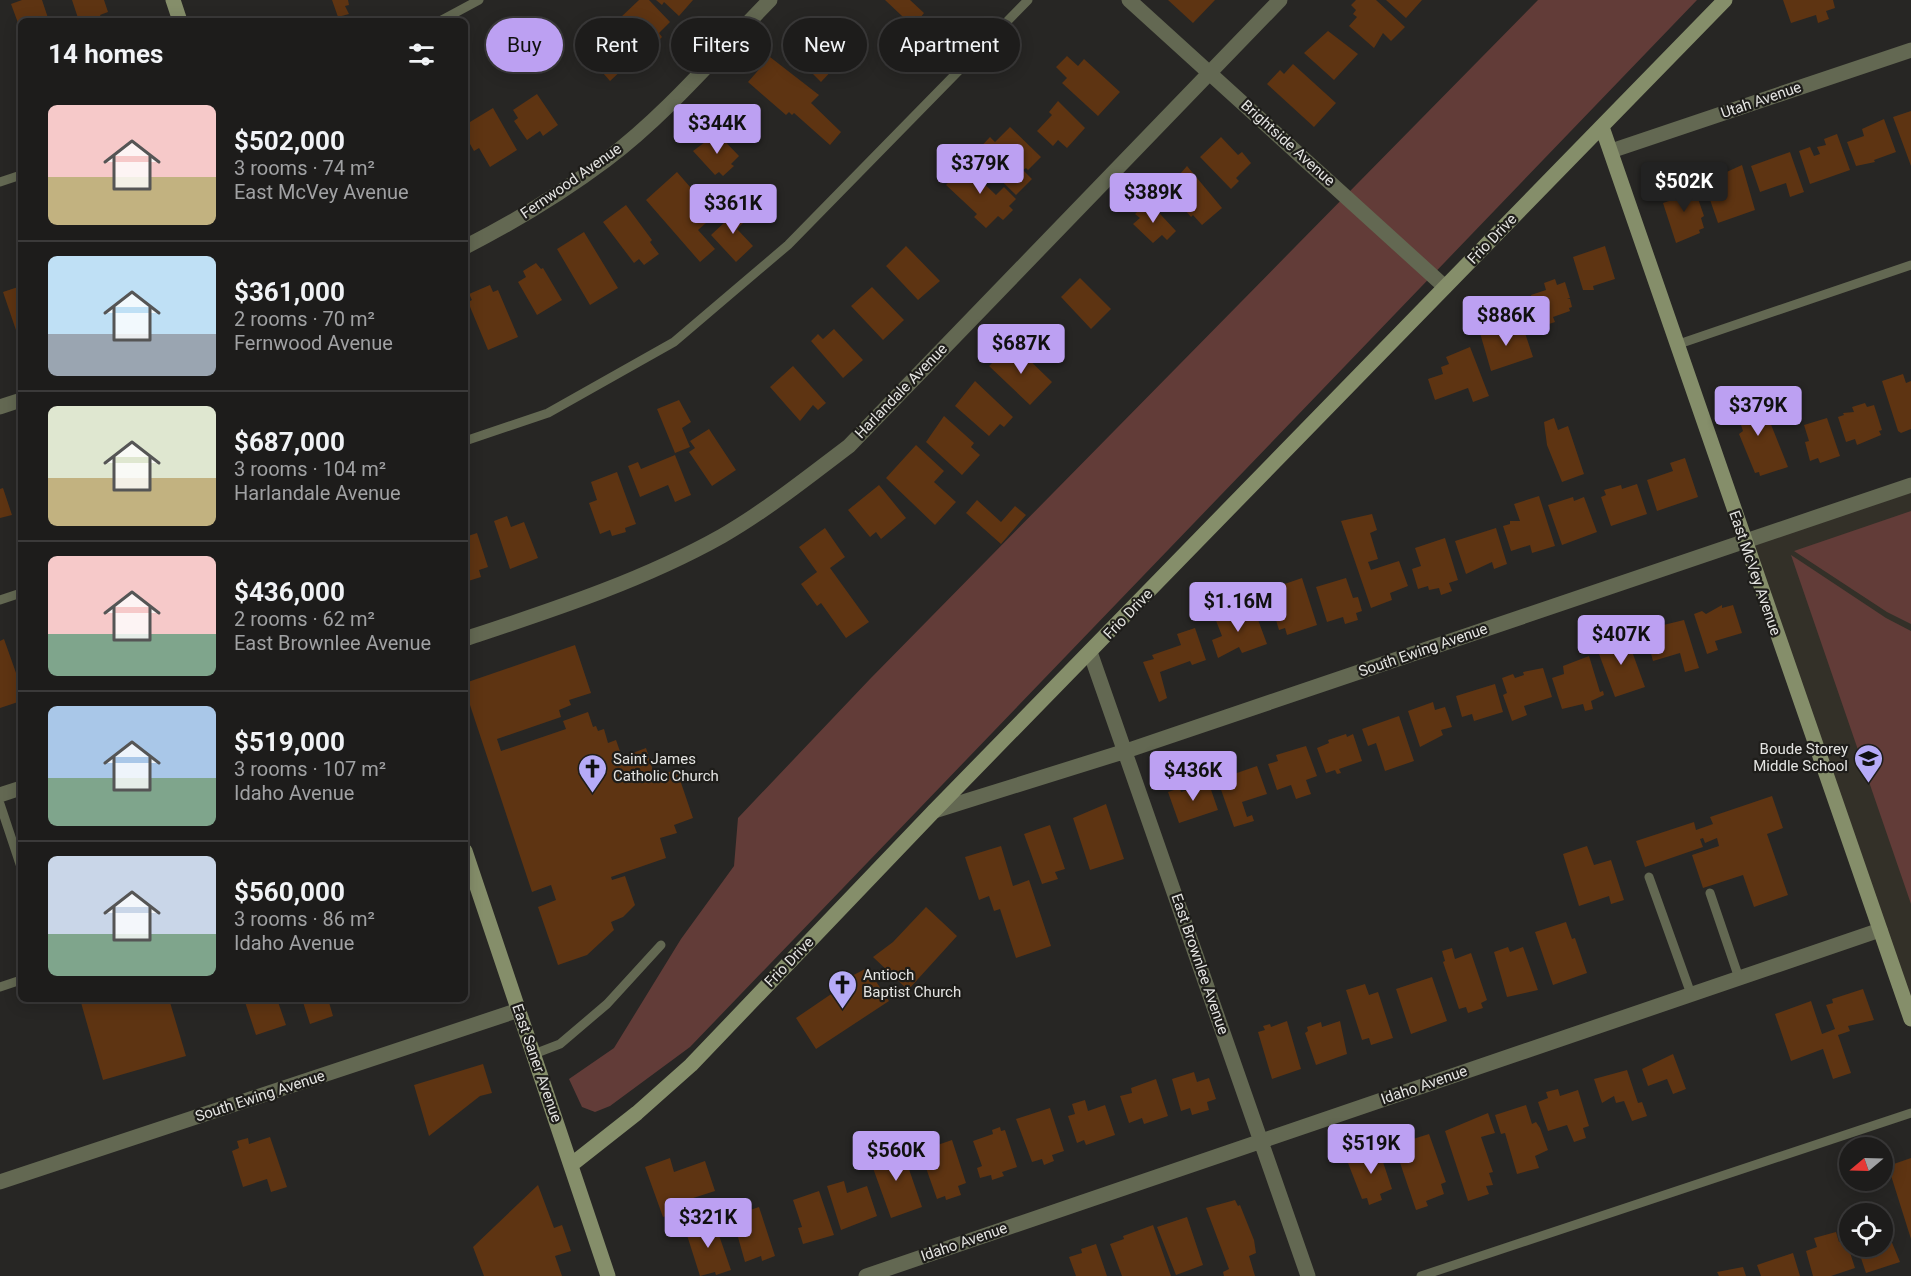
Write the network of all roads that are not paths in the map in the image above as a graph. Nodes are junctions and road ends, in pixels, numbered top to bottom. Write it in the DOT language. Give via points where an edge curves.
graph roads {
  1 [pos="173,0"];
  2 [pos="479,0"];
  3 [pos="770,0"];
  4 [pos="1028,0"];
  5 [pos="1129,0"];
  6 [pos="1280,0"];
  7 [pos="1725,0"];
  8 [pos="179,18"];
  9 [pos="446,18"];
  10 [pos="1911,50"];
  11 [pos="1208,72"];
  12 [pos="1602,127"];
  13 [pos="1611,151"];
  14 [pos="18,176"];
  15 [pos="0,182"];
  16 [pos="468,245"];
  17 [pos="1911,266"];
  18 [pos="1445,287"];
  19 [pos="1676,345"];
  20 [pos="18,401"];
  21 [pos="0,407"];
  22 [pos="468,440"];
  23 [pos="1911,485"];
  24 [pos="1744,542"];
  25 [pos="18,594"];
  26 [pos="0,600"];
  27 [pos="468,638"];
  28 [pos="1090,652"];
  29 [pos="1126,751"];
  30 [pos="18,789"];
  31 [pos="0,795"];
  32 [pos="0,804"];
  33 [pos="934,811"];
  34 [pos="18,858"];
  35 [pos="468,860"];
  36 [pos="1649,877"];
  37 [pos="1710,893"];
  38 [pos="1880,930"];
  39 [pos="661,945"];
  40 [pos="1739,978"];
  41 [pos="18,981"];
  42 [pos="0,987"];
  43 [pos="1691,994"];
  44 [pos="519,1010"];
  45 [pos="1911,1019"];
  46 [pos="534,1054"];
  47 [pos="1911,1113"];
  48 [pos="1260,1141"];
  49 [pos="572,1165"];
  50 [pos="0,1182"];
  51 [pos="608,1276"];
  52 [pos="866,1276"];
  53 [pos="1308,1276"];
  54 [pos="1421,1276"];
  1 -- 8 [label="street"];
  2 -- 9 [label="lane"];
  3 -- 16 [label="street, Fernwood Avenue" via="607,159 550,199"];
  4 -- 22 [label="lane" via="788,245 674,342 548,413"];
  5 -- 11 [label="street, Brightside Avenue"];
  6 -- 11 [label="street, Harlandale Avenue"];
  7 -- 12 [label="street, Frio Drive"];
  10 -- 13 [label="street, Utah Avenue"];
  11 -- 18 [label="street, Brightside Avenue"];
  11 -- 27 [label="street, Harlandale Avenue" via="849,446 723,536 662,566"];
  12 -- 13 [label="street, East McVey Avenue"];
  12 -- 18 [label="street, Frio Drive"];
  13 -- 19 [label="street, East McVey Avenue"];
  14 -- 15 [label="lane"];
  17 -- 19 [label="lane"];
  18 -- 28 [label="street, Frio Drive"];
  19 -- 24 [label="street, East McVey Avenue"];
  20 -- 21 [label="street"];
  23 -- 24 [label="street, South Ewing Avenue"];
  24 -- 29 [label="street, South Ewing Avenue"];
  24 -- 38 [label="street, East McVey Avenue"];
  25 -- 26 [label="lane"];
  28 -- 29 [label="street, East Brownlee Avenue"];
  28 -- 33 [label="street, Frio Drive"];
  29 -- 33 [label="street, South Ewing Avenue"];
  29 -- 48 [label="street, East Brownlee Avenue"];
  30 -- 31 [label="street"];
  32 -- 34 [label="lane"];
  33 -- 49 [label="street, Frio Drive" via="691,1065"];
  35 -- 44 [label="street, East Saner Avenue"];
  36 -- 43 [label="lane"];
  37 -- 40 [label="lane"];
  38 -- 40 [label="street, Idaho Avenue"];
  38 -- 45 [label="street, East McVey Avenue"];
  39 -- 46 [label="lane" via="607,1004 560,1044"];
  40 -- 43 [label="street, Idaho Avenue"];
  41 -- 42 [label="lane"];
  43 -- 48 [label="street, Idaho Avenue"];
  44 -- 46 [label="street, East Saner Avenue"];
  44 -- 50 [label="street, South Ewing Avenue"];
  46 -- 49 [label="street, East Saner Avenue"];
  47 -- 54 [label="lane"];
  48 -- 52 [label="street, Idaho Avenue"];
  48 -- 53 [label="street, East Brownlee Avenue"];
  49 -- 51 [label="street, East Saner Avenue"];
}
